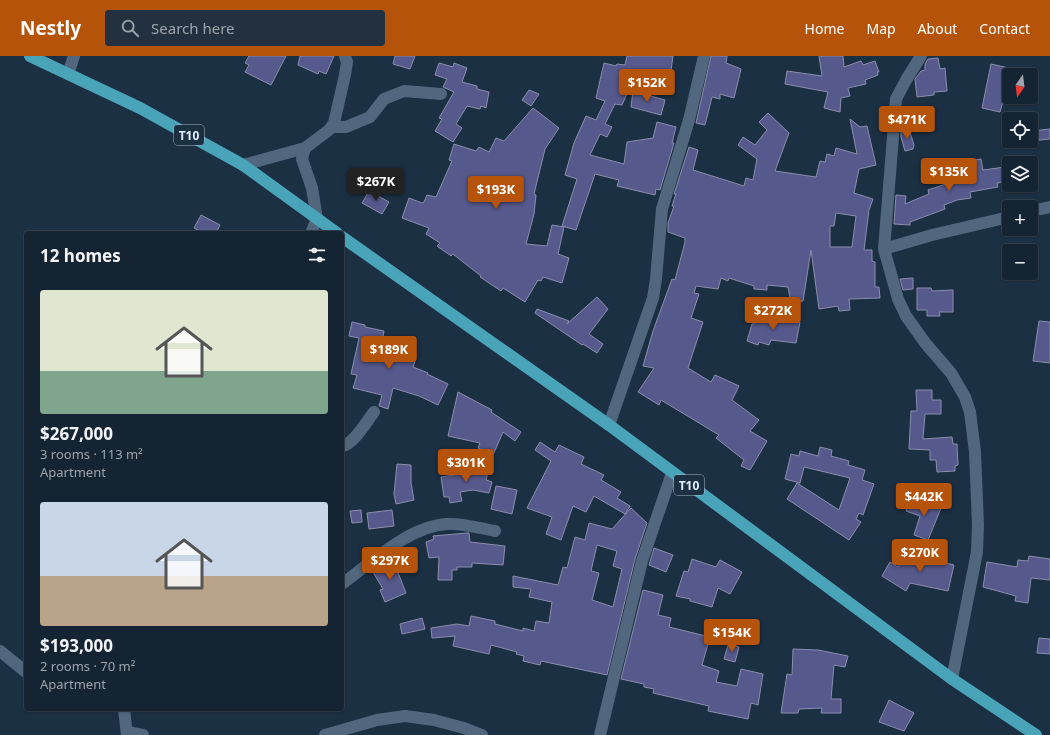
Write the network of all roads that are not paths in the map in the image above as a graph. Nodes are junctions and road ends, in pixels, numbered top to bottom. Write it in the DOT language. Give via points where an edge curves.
graph roads {
  1 [pos="30,56"];
  2 [pos="74,56"];
  3 [pos="345,56"];
  4 [pos="704,56"];
  5 [pos="920,56"];
  6 [pos="68,74"];
  7 [pos="441,94"];
  8 [pos="332,127"];
  9 [pos="305,148"];
  10 [pos="243,165"];
  11 [pos="1050,207"];
  12 [pos="1038,210"];
  13 [pos="318,219"];
  14 [pos="1002,219"];
  15 [pos="312,231"];
  16 [pos="334,231"];
  17 [pos="344,237"];
  18 [pos="884,249"];
  19 [pos="374,412"];
  20 [pos="610,425"];
  21 [pos="344,446"];
  22 [pos="672,473"];
  23 [pos="495,531"];
  24 [pos="344,583"];
  25 [pos="0,651"];
  26 [pos="24,670"];
  27 [pos="952,679"];
  28 [pos="124,711"];
  29 [pos="127,733"];
  30 [pos="143,735"];
  31 [pos="325,735"];
  32 [pos="482,735"];
  33 [pos="600,735"];
  34 [pos="1036,735"];
  1 -- 6 [label="highway, T10"];
  2 -- 6 [label="street"];
  3 -- 8 [label="street" via="345,75"];
  4 -- 20 [label="street" via="689,120 662,209 653,298"];
  5 -- 18 [label="street" via="896,99"];
  6 -- 10 [label="highway, T10" via="140,108"];
  7 -- 8 [label="street" via="404,91 384,99 370,117 346,126"];
  8 -- 9 [label="street"];
  9 -- 10 [label="street"];
  9 -- 13 [label="street" via="302,159 311,183"];
  10 -- 13 [label="highway, T10"];
  11 -- 12 [label="street"];
  13 -- 15 [label="street"];
  13 -- 16 [label="highway, T10"];
  14 -- 18 [label="street"];
  17 -- 20 [label="highway, T10"];
  18 -- 27 [label="street" via="898,299 906,316 951,373 965,397 970,412 978,485 977,552"];
  19 -- 21 [label="street" via="353,440"];
  20 -- 22 [label="highway, T10"];
  22 -- 27 [label="highway, T10"];
  22 -- 33 [label="street" via="642,561"];
  23 -- 24 [label="street" via="461,524 428,527 408,536"];
  25 -- 26 [label="street"];
  27 -- 34 [label="highway, T10"];
  28 -- 29 [label="street"];
  29 -- 30 [label="street"];
  31 -- 32 [label="street" via="376,720 405,716 434,720"];
}
